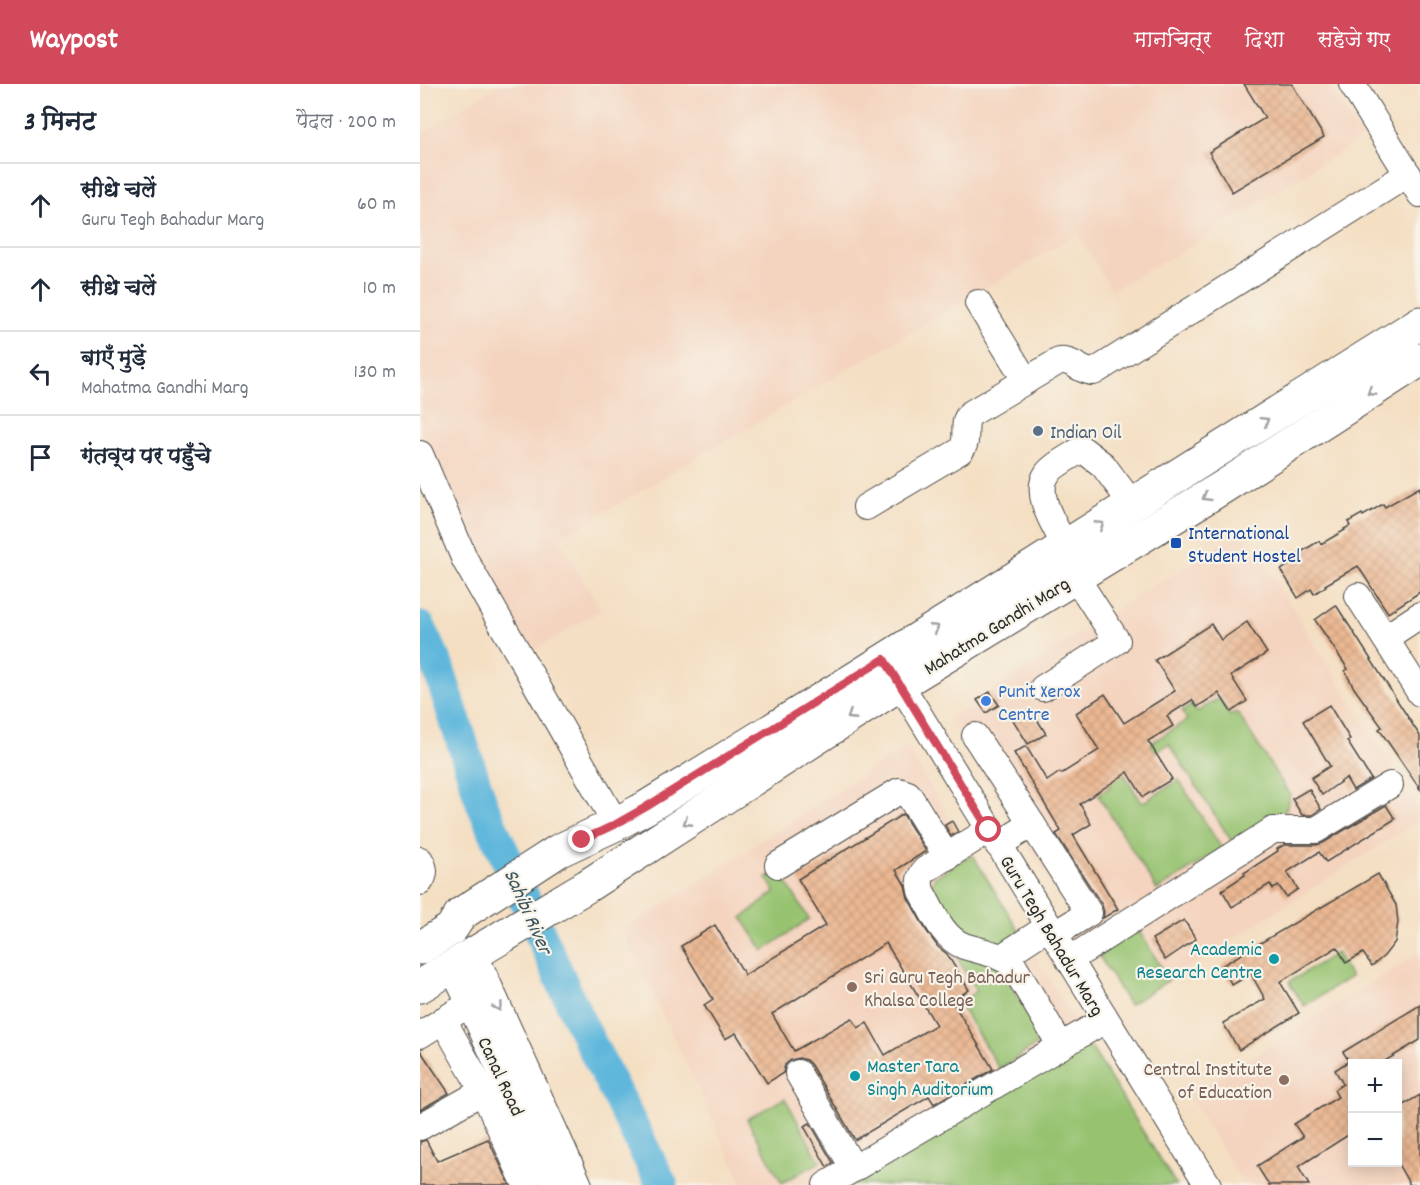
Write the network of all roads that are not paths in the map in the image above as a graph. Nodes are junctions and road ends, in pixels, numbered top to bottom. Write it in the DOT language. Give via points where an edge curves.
graph roads {
  1 [pos="1352,84"];
  2 [pos="1414,184"];
  3 [pos="978,303"];
  4 [pos="1420,323"];
  5 [pos="1420,360"];
  6 [pos="1026,381"];
  7 [pos="420,454"];
  8 [pos="1132,504"];
  9 [pos="866,507"];
  10 [pos="1070,561"];
  11 [pos="1358,596"];
  12 [pos="1420,615"];
  13 [pos="1385,638"];
  14 [pos="892,672"];
  15 [pos="1043,688"];
  16 [pos="1420,693"];
  17 [pos="975,736"];
  18 [pos="1390,785"];
  19 [pos="616,824"];
  20 [pos="1032,824"];
  21 [pos="994,837"];
  22 [pos="570,846"];
  23 [pos="947,857"];
  24 [pos="420,860"];
  25 [pos="778,865"];
  26 [pos="595,881"];
  27 [pos="420,882"];
  28 [pos="1051,931"];
  29 [pos="420,948"];
  30 [pos="471,955"];
  31 [pos="1002,957"];
  32 [pos="1068,960"];
  33 [pos="420,986"];
  34 [pos="469,1004"];
  35 [pos="443,1020"];
  36 [pos="1105,1020"];
  37 [pos="420,1035"];
  38 [pos="1061,1046"];
  39 [pos="798,1073"];
  40 [pos="483,1091"];
  41 [pos="420,1127"];
  42 [pos="854,1169"];
  43 [pos="526,1185"];
  44 [pos="554,1185"];
  45 [pos="579,1185"];
  46 [pos="826,1185"];
  47 [pos="1208,1185"];
  1 -- 2 [label="street"];
  2 -- 6 [label="street" via="1094,372 1064,360"];
  3 -- 6 [label="street"];
  8 -- 4 [label="main road, Mahatma Gandhi Marg, one-way"];
  5 -- 10 [label="main road, Mahatma Gandhi Marg, one-way" via="1223,487"];
  6 -- 9 [label="street" via="967,417 966,442 960,451"];
  7 -- 19 [label="street" via="465,560"];
  10 -- 8 [label="main road, Mahatma Gandhi Marg, one-way"];
  8 -- 10 [label="street" via="1103,465 1082,449 1047,473 1043,486 1045,502"];
  10 -- 14 [label="main road, Mahatma Gandhi Marg"];
  10 -- 15 [label="street" via="1117,641"];
  11 -- 13 [label="street"];
  12 -- 13 [label="street"];
  13 -- 16 [label="street"];
  14 -- 19 [label="main road, Mahatma Gandhi Marg"];
  14 -- 21 [label="street, Guru Tegh Bahadur Marg"];
  14 -- 26 [label="main road, Mahatma Gandhi Marg, one-way"];
  17 -- 20 [label="street"];
  18 -- 32 [label="street" via="1316,830 1274,830"];
  19 -- 22 [label="main road, Mahatma Gandhi Marg"];
  20 -- 21 [label="street"];
  20 -- 28 [label="street" via="1089,914"];
  21 -- 23 [label="street"];
  21 -- 28 [label="street, Guru Tegh Bahadur Marg"];
  22 -- 26 [label="main road"];
  22 -- 29 [label="main road, Mahatma Gandhi Marg" via="461,914 451,929"];
  23 -- 25 [label="street" via="908,794 899,791"];
  23 -- 31 [label="street" via="920,875 921,891 949,937 963,946"];
  24 -- 27 [label="street" via="425,870"];
  26 -- 30 [label="main road, Mahatma Gandhi Marg"];
  28 -- 31 [label="street"];
  28 -- 32 [label="street, Guru Tegh Bahadur Marg"];
  30 -- 33 [label="main road, Mahatma Gandhi Marg"];
  30 -- 34 [label="street, Canal Road"];
  30 -- 45 [label="street, one-way"];
  31 -- 38 [label="street" via="1013,965"];
  32 -- 36 [label="street, Guru Tegh Bahadur Marg"];
  34 -- 35 [label="street"];
  34 -- 44 [label="street, Canal Road"];
  35 -- 37 [label="street"];
  35 -- 40 [label="street"];
  36 -- 38 [label="street"];
  36 -- 47 [label="street, Guru Tegh Bahadur Marg"];
  38 -- 42 [label="street"];
  39 -- 42 [label="street"];
  40 -- 41 [label="street"];
  40 -- 43 [label="street"];
  42 -- 46 [label="street"];
}
